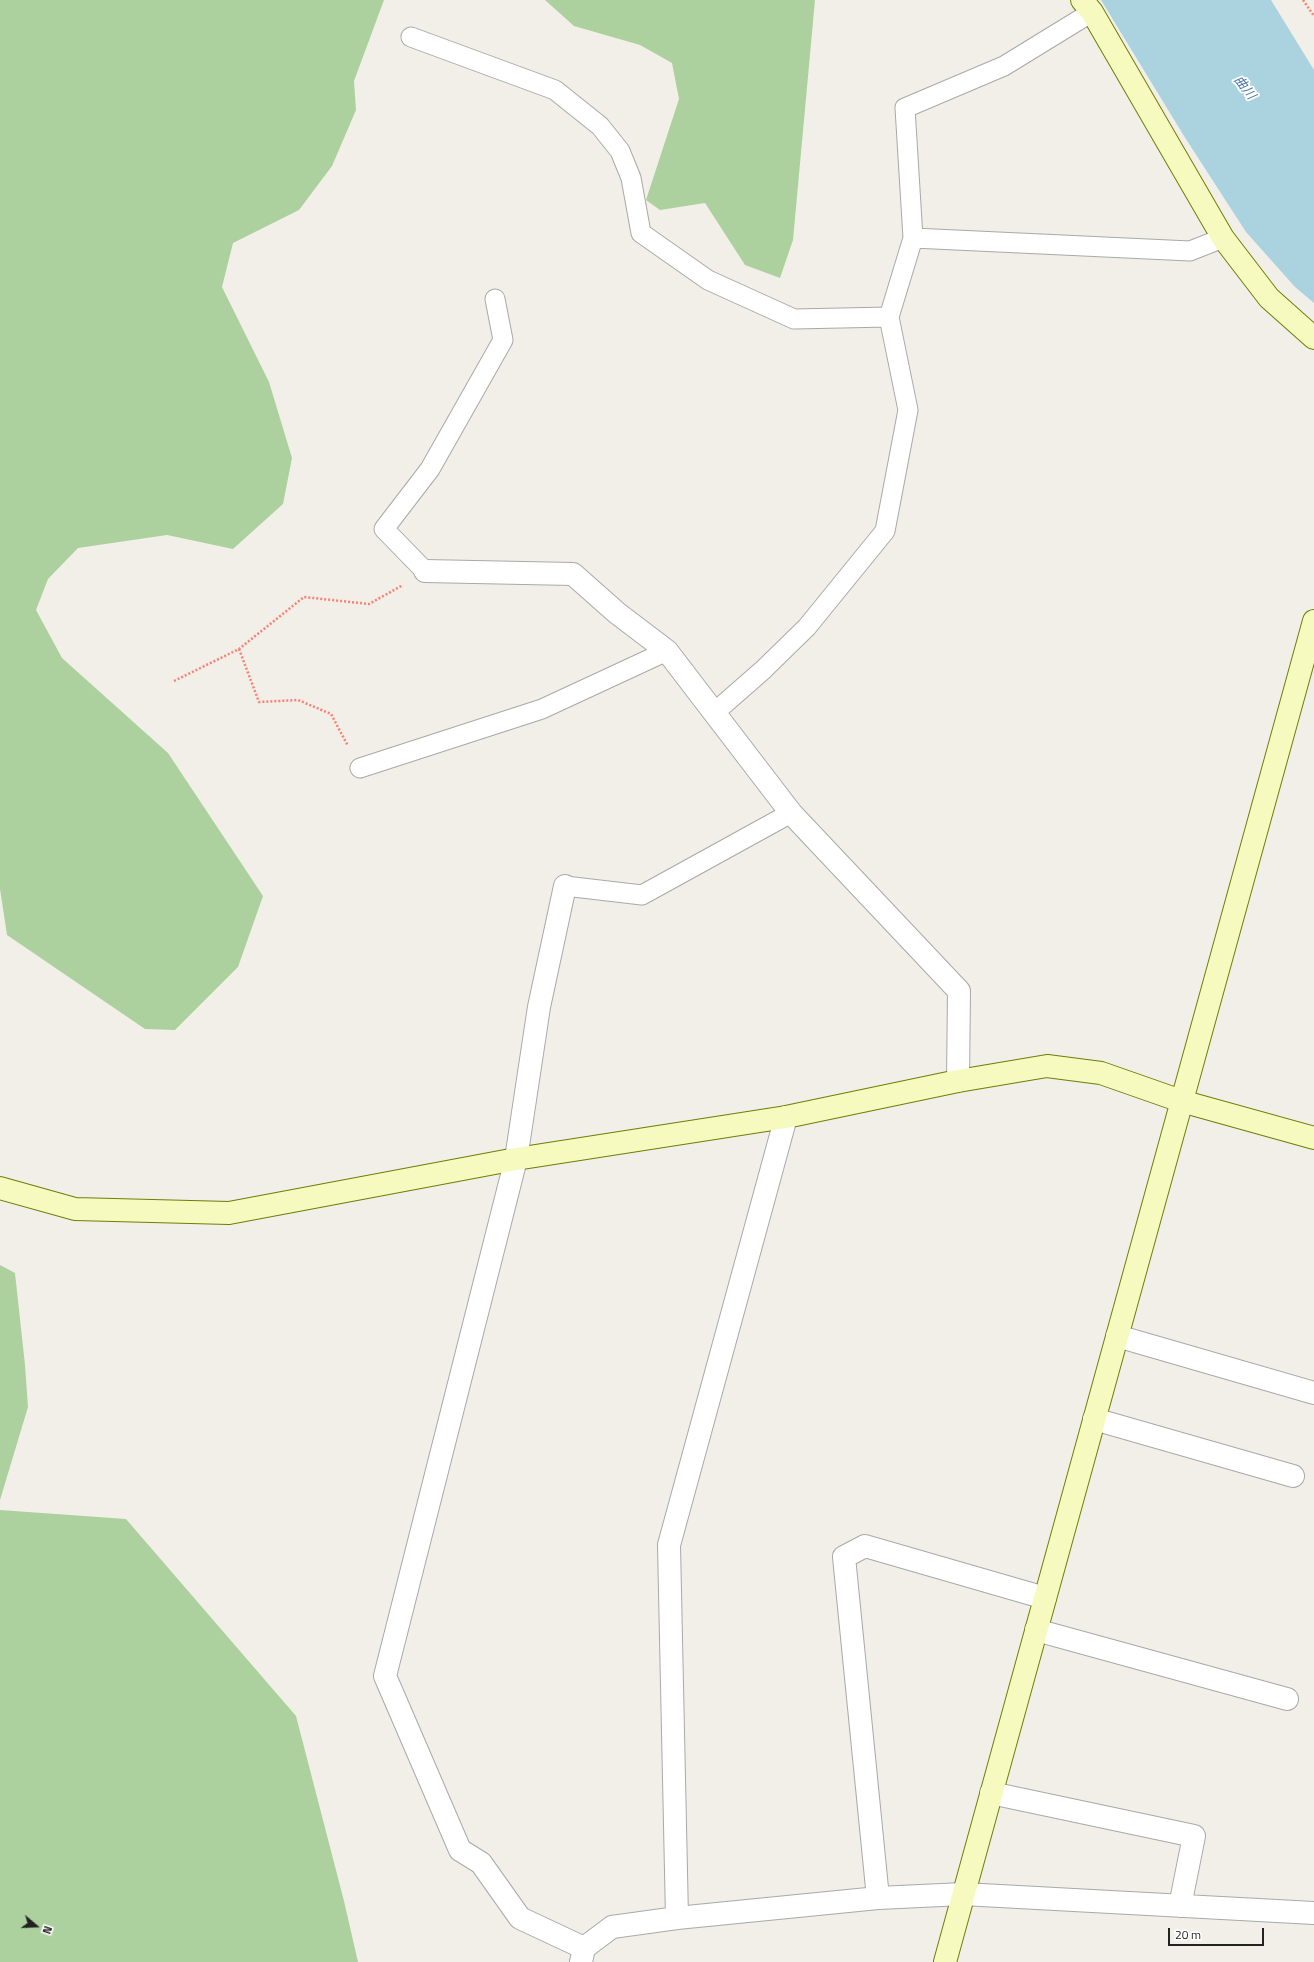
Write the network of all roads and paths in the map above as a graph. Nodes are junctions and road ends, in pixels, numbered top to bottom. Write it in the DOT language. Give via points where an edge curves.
graph roads {
  1 [pos="1303,0"];
  2 [pos="1087,6"];
  3 [pos="1314,16"];
  4 [pos="411,37"];
  5 [pos="913,238"];
  6 [pos="1223,238"];
  7 [pos="495,298"];
  8 [pos="889,317"];
  9 [pos="1314,338"];
  10 [pos="425,571"];
  11 [pos="1314,621"];
  12 [pos="240,649"];
  13 [pos="667,651"];
  14 [pos="174,681"];
  15 [pos="715,712"];
  16 [pos="360,768"];
  17 [pos="791,813"];
  18 [pos="564,886"];
  19 [pos="958,1081"];
  20 [pos="1181,1101"];
  21 [pos="786,1117"];
  22 [pos="1314,1138"];
  23 [pos="516,1159"];
  24 [pos="0,1188"];
  25 [pos="1117,1336"];
  26 [pos="1314,1393"];
  27 [pos="1094,1419"];
  28 [pos="1293,1476"];
  29 [pos="1045,1598"];
  30 [pos="1036,1630"];
  31 [pos="1288,1699"];
  32 [pos="991,1793"];
  33 [pos="962,1894"];
  34 [pos="878,1898"];
  35 [pos="1180,1906"];
  36 [pos="1314,1913"];
  37 [pos="677,1918"];
  38 [pos="583,1955"];
  39 [pos="945,1962"];
  1 -- 3 [label="path"];
  2 -- 5 [label="lane" via="1004,66 905,108"];
  2 -- 6 [label="street"];
  4 -- 8 [label="lane" via="555,90 600,126 620,151 631,178 641,233 708,280 794,319"];
  5 -- 6 [label="lane" via="1190,251"];
  5 -- 8 [label="lane"];
  6 -- 9 [label="street" via="1269,298"];
  7 -- 10 [label="lane" via="503,340 430,469 384,529"];
  8 -- 15 [label="lane" via="908,410 885,531 807,627"];
  10 -- 12 [label="path" via="369,604 304,597"];
  10 -- 13 [label="street" via="572,574"];
  11 -- 20 [label="street"];
  12 -- 14 [label="path"];
  12 -- 16 [label="path" via="259,702 298,700 331,714"];
  13 -- 15 [label="street"];
  13 -- 16 [label="lane" via="542,709"];
  15 -- 17 [label="street"];
  17 -- 18 [label="lane" via="642,895"];
  17 -- 19 [label="street" via="959,991"];
  18 -- 23 [label="street" via="539,1007"];
  19 -- 20 [label="street" via="1047,1066 1101,1073"];
  19 -- 21 [label="street"];
  20 -- 22 [label="street"];
  20 -- 25 [label="street"];
  21 -- 23 [label="street"];
  21 -- 37 [label="street" via="669,1545"];
  23 -- 24 [label="street" via="229,1213 76,1209"];
  23 -- 38 [label="street" via="385,1676 460,1850 481,1863 520,1918"];
  25 -- 26 [label="street"];
  25 -- 27 [label="street"];
  27 -- 28 [label="street"];
  27 -- 29 [label="street"];
  29 -- 30 [label="street"];
  29 -- 34 [label="street" via="865,1546 844,1557"];
  30 -- 31 [label="street"];
  30 -- 32 [label="street"];
  32 -- 33 [label="street"];
  32 -- 35 [label="street" via="1194,1836"];
  33 -- 34 [label="street"];
  33 -- 35 [label="street"];
  33 -- 39 [label="street"];
  34 -- 37 [label="street"];
  35 -- 36 [label="street"];
  37 -- 38 [label="street" via="612,1927"];
}
